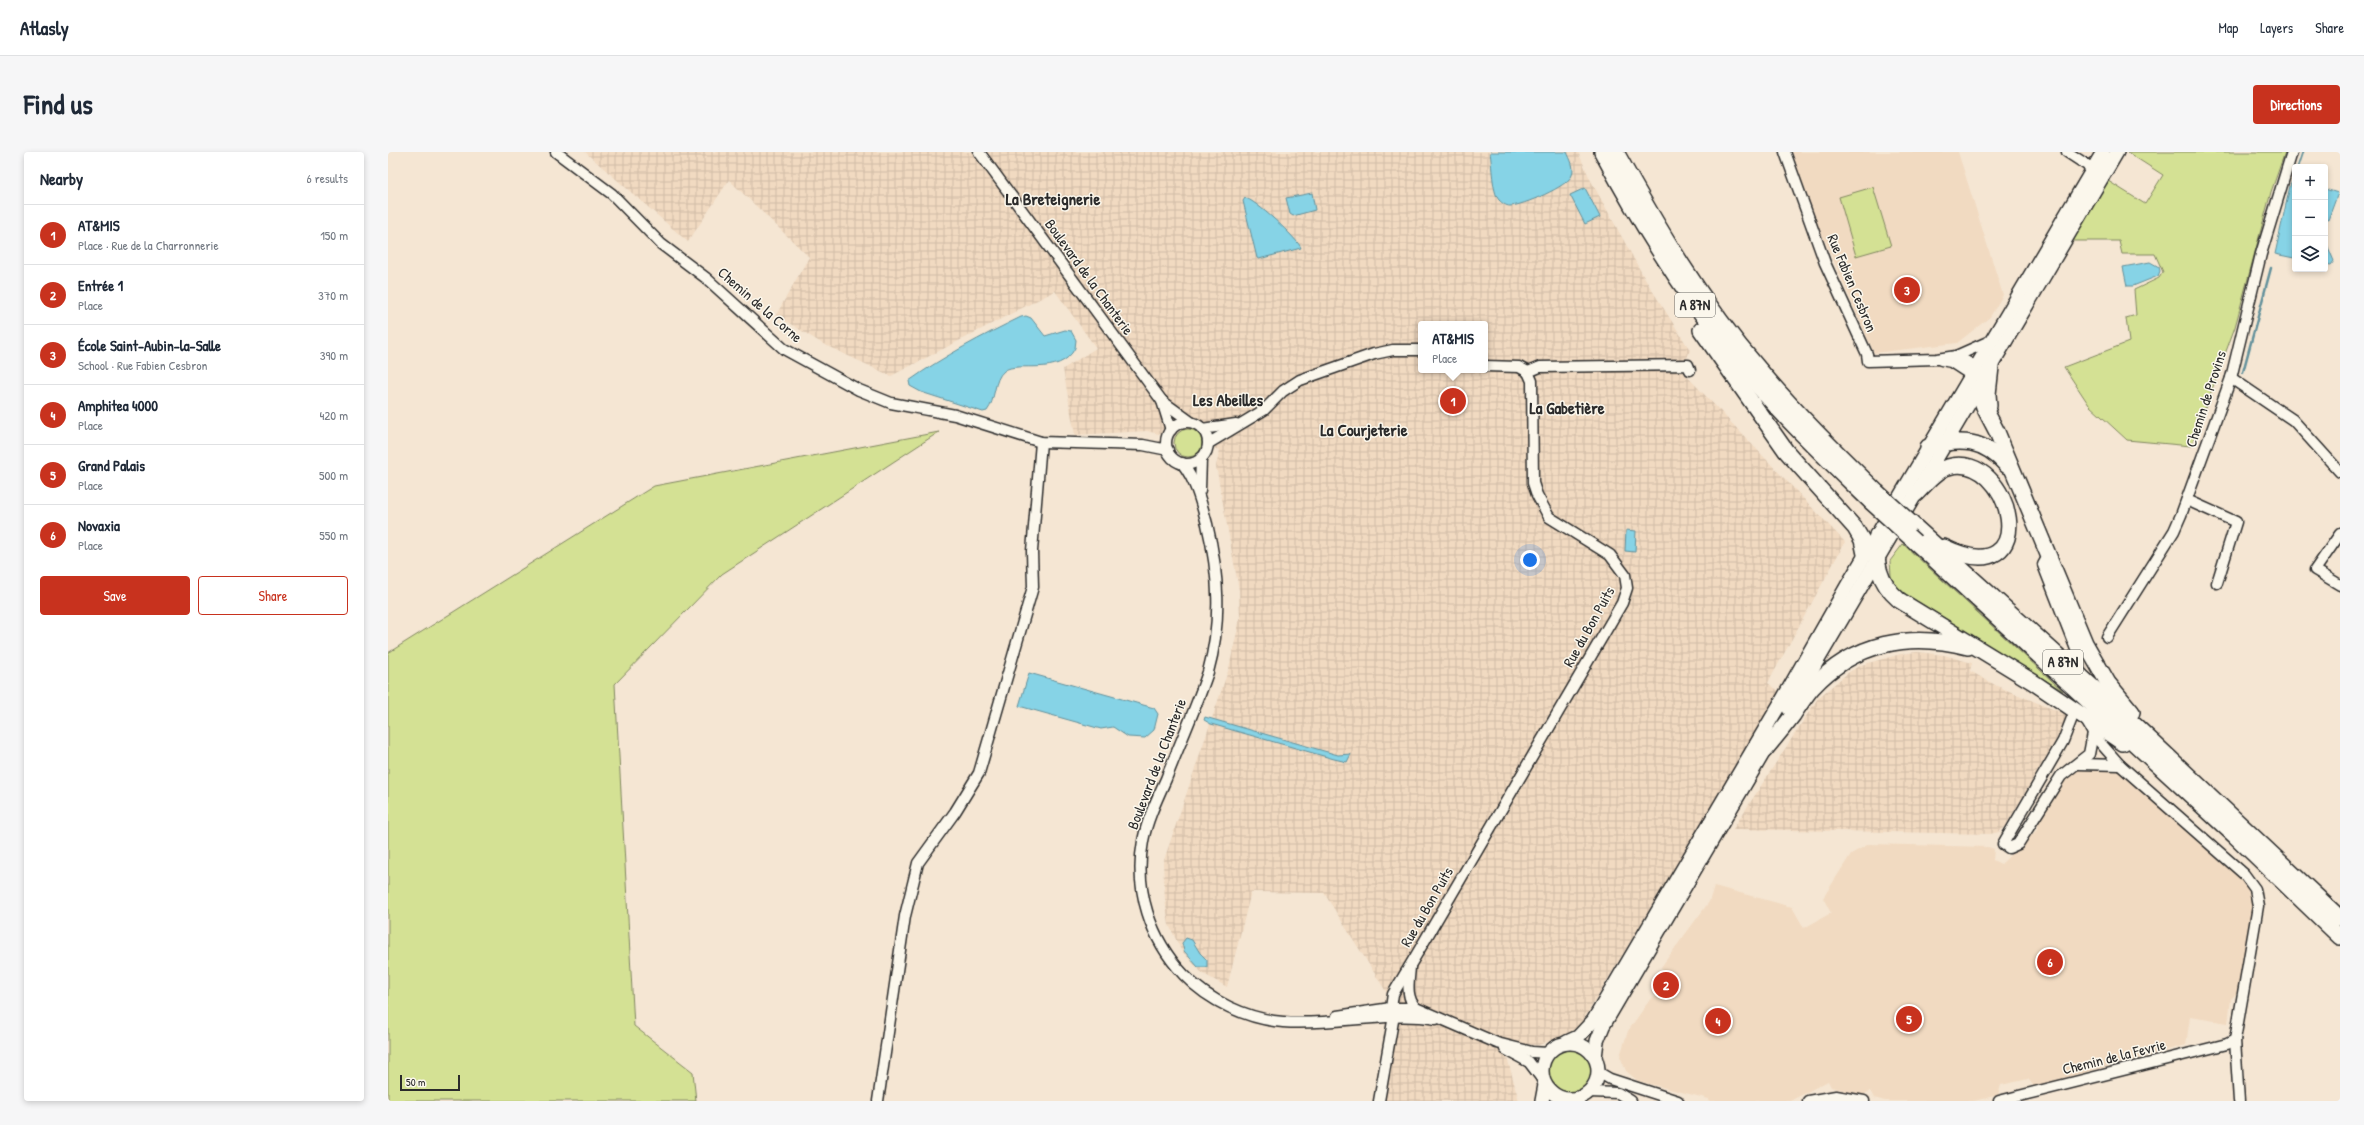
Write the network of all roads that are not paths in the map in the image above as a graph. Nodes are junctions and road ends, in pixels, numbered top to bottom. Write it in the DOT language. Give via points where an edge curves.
graph roads {
  1 [pos="556,152"];
  2 [pos="979,152"];
  3 [pos="1602,152"];
  4 [pos="1616,152"];
  5 [pos="1785,152"];
  6 [pos="2067,152"];
  7 [pos="2103,152"];
  8 [pos="2117,152"];
  9 [pos="2292,152"];
  10 [pos="2292,164"];
  11 [pos="2292,168"];
  12 [pos="2093,169"];
  13 [pos="1679,284"];
  14 [pos="1992,340"];
  15 [pos="1418,350"];
  16 [pos="1956,356"];
  17 [pos="1938,359"];
  18 [pos="1488,366"];
  19 [pos="1991,367"];
  20 [pos="1690,370"];
  21 [pos="1528,372"];
  22 [pos="1975,377"];
  23 [pos="2231,378"];
  24 [pos="1162,401"];
  25 [pos="1191,422"];
  26 [pos="1240,423"];
  27 [pos="1202,429"];
  28 [pos="1996,432"];
  29 [pos="1169,434"];
  30 [pos="1041,442"];
  31 [pos="1946,442"];
  32 [pos="1209,443"];
  33 [pos="1143,445"];
  34 [pos="1928,447"];
  35 [pos="1168,450"];
  36 [pos="1201,458"];
  37 [pos="1182,463"];
  38 [pos="2340,472"];
  39 [pos="2014,474"];
  40 [pos="1916,494"];
  41 [pos="1874,497"];
  42 [pos="2187,500"];
  43 [pos="1201,501"];
  44 [pos="2340,534"];
  45 [pos="1877,535"];
  46 [pos="1922,538"];
  47 [pos="2048,556"];
  48 [pos="1871,557"];
  49 [pos="2217,583"];
  50 [pos="2340,585"];
  51 [pos="2107,637"];
  52 [pos="1983,652"];
  53 [pos="2079,657"];
  54 [pos="2078,717"];
  55 [pos="2093,733"];
  56 [pos="1764,751"];
  57 [pos="2156,763"];
  58 [pos="2079,764"];
  59 [pos="2120,765"];
  60 [pos="2196,783"];
  61 [pos="1686,874"];
  62 [pos="2340,918"];
  63 [pos="2340,937"];
  64 [pos="1410,965"];
  65 [pos="1416,1008"];
  66 [pos="1392,1013"];
  67 [pos="1436,1019"];
  68 [pos="2235,1040"];
  69 [pos="1567,1042"];
  70 [pos="1497,1043"];
  71 [pos="1548,1052"];
  72 [pos="1595,1057"];
  73 [pos="1598,1072"];
  74 [pos="1544,1082"];
  75 [pos="1589,1092"];
  76 [pos="1568,1100"];
  77 [pos="878,1101"];
  78 [pos="1379,1101"];
  79 [pos="1542,1101"];
  80 [pos="1630,1101"];
  81 [pos="1678,1101"];
  82 [pos="1808,1101"];
  83 [pos="1864,1101"];
  84 [pos="1999,1101"];
  85 [pos="2239,1101"];
  1 -- 30 [label="street, Chemin de la Corne" via="612,194 661,244 706,278 784,349 802,360 859,390 891,403 955,415"];
  2 -- 24 [label="street, Boulevard de la Chanterie"];
  3 -- 13 [label="highway, A 87N" via="1635,214"];
  4 -- 41 [label="highway, A 87N" via="1671,247 1723,324 1785,399"];
  5 -- 17 [label="street, Rue Fabien Cesbron" via="1823,258 1868,361"];
  6 -- 12 [label="street"];
  7 -- 12 [label="main road"];
  8 -- 19 [label="main road"];
  9 -- 10 [label="street, Chemin de Provins"];
  11 -- 23 [label="street, Chemin de Provins" via="2260,254"];
  12 -- 14 [label="main road"];
  13 -- 41 [label="highway, A 87N" via="1743,369 1810,442"];
  13 -- 48 [label="highway" via="1694,318 1757,412 1786,451 1855,528"];
  14 -- 16 [label="street"];
  14 -- 22 [label="main road"];
  15 -- 26 [label="street" via="1393,350 1374,354 1300,380 1283,391 1264,410"];
  16 -- 17 [label="street"];
  16 -- 22 [label="street" via="1967,360"];
  17 -- 22 [label="street" via="1951,362"];
  18 -- 21 [label="street" via="1518,367"];
  19 -- 22 [label="main road"];
  19 -- 28 [label="highway" via="1988,401"];
  20 -- 21 [label="street" via="1688,365 1654,365 1540,367"];
  21 -- 64 [label="street, Rue du Bon Puits" via="1532,381 1533,483 1537,495 1550,517 1610,555 1625,575 1627,588 1622,603"];
  22 -- 28 [label="highway" via="1984,407"];
  22 -- 31 [label="main road"];
  22 -- 34 [label="main road"];
  23 -- 38 [label="street" via="2293,420"];
  23 -- 42 [label="street, Chemin de Provins"];
  24 -- 25 [label="street, Boulevard de la Chanterie"];
  24 -- 29 [label="street, Boulevard de la Chanterie"];
  25 -- 27 [label="street"];
  25 -- 29 [label="street" via="1183,422"];
  26 -- 27 [label="street"];
  26 -- 32 [label="street"];
  27 -- 32 [label="street"];
  28 -- 39 [label="highway"];
  29 -- 33 [label="street, Chemin de la Corne"];
  29 -- 35 [label="street"];
  30 -- 33 [label="street, Chemin de la Corne"];
  30 -- 77 [label="street" via="1032,550 1033,586 979,774 918,863 905,916"];
  31 -- 34 [label="highway"];
  31 -- 39 [label="highway" via="1964,441 1986,448 2001,458"];
  31 -- 40 [label="main road"];
  32 -- 36 [label="street"];
  33 -- 35 [label="street, Chemin de la Corne"];
  34 -- 45 [label="main road"];
  35 -- 37 [label="street" via="1171,456"];
  36 -- 37 [label="street"];
  36 -- 43 [label="street, Boulevard de la Chanterie"];
  37 -- 43 [label="street, Boulevard de la Chanterie" via="1190,474"];
  39 -- 47 [label="highway"];
  40 -- 46 [label="highway" via="1947,467 1970,466 1981,472 1997,488 2005,502 2010,526 2008,535 1997,553 1987,557 1968,558"];
  40 -- 48 [label="main road"];
  41 -- 46 [label="highway, A 87N, bridge"];
  42 -- 49 [label="street" via="2236,522"];
  42 -- 51 [label="street, Chemin de Provins" via="2174,531"];
  43 -- 66 [label="street, Boulevard de la Chanterie" via="1217,572 1217,624 1213,655 1144,839 1142,886 1145,906 1158,938 1177,967 1201,990 1247,1014 1283,1022"];
  44 -- 50 [label="street" via="2316,570"];
  45 -- 48 [label="highway"];
  46 -- 57 [label="highway, A 87N"];
  46 -- 60 [label="highway, A 87N"];
  47 -- 53 [label="street" via="2043,565"];
  47 -- 60 [label="highway" via="2085,643 2108,683 2122,702 2156,736"];
  48 -- 52 [label="highway" via="1887,590"];
  48 -- 56 [label="main road"];
  48 -- 61 [label="main road"];
  52 -- 54 [label="highway"];
  52 -- 56 [label="highway" via="1929,640 1898,641 1867,650 1837,666 1823,677 1806,695"];
  54 -- 55 [label="street"];
  54 -- 57 [label="highway"];
  54 -- 58 [label="street" via="2003,844 2009,848 2018,844 2061,776"];
  55 -- 58 [label="street" via="2091,750"];
  55 -- 59 [label="street"];
  56 -- 61 [label="main road"];
  57 -- 63 [label="highway, A 87N" via="2264,862"];
  58 -- 59 [label="street"];
  59 -- 68 [label="street" via="2244,874 2255,889 2258,906"];
  60 -- 62 [label="highway, A 87N"];
  61 -- 69 [label="main road" via="1593,1021 1578,1037"];
  61 -- 72 [label="main road" via="1603,1026 1597,1041"];
  64 -- 65 [label="street" via="1408,988 1411,1003"];
  64 -- 66 [label="street, Rue du Bon Puits" via="1396,985"];
  65 -- 66 [label="street, Boulevard de la Chanterie"];
  65 -- 67 [label="street, Boulevard de la Chanterie"];
  66 -- 67 [label="street, Boulevard de la Chanterie"];
  66 -- 78 [label="street, Rue du Bon Puits"];
  67 -- 70 [label="street, Boulevard de la Chanterie"];
  68 -- 84 [label="street, Chemin de la Fevrie" via="2113,1074"];
  68 -- 85 [label="street"];
  69 -- 71 [label="main road"];
  69 -- 72 [label="main road" via="1584,1046"];
  70 -- 71 [label="street" via="1532,1052"];
  70 -- 74 [label="street" via="1529,1062"];
  71 -- 74 [label="main road" via="1542,1065"];
  72 -- 73 [label="main road"];
  73 -- 75 [label="main road" via="1596,1083"];
  73 -- 81 [label="street" via="1610,1079"];
  74 -- 76 [label="main road" via="1555,1095"];
  74 -- 79 [label="main road"];
  75 -- 76 [label="main road"];
  75 -- 80 [label="street" via="1618,1093"];
  82 -- 83 [label="street" via="1836,1096"];
}
